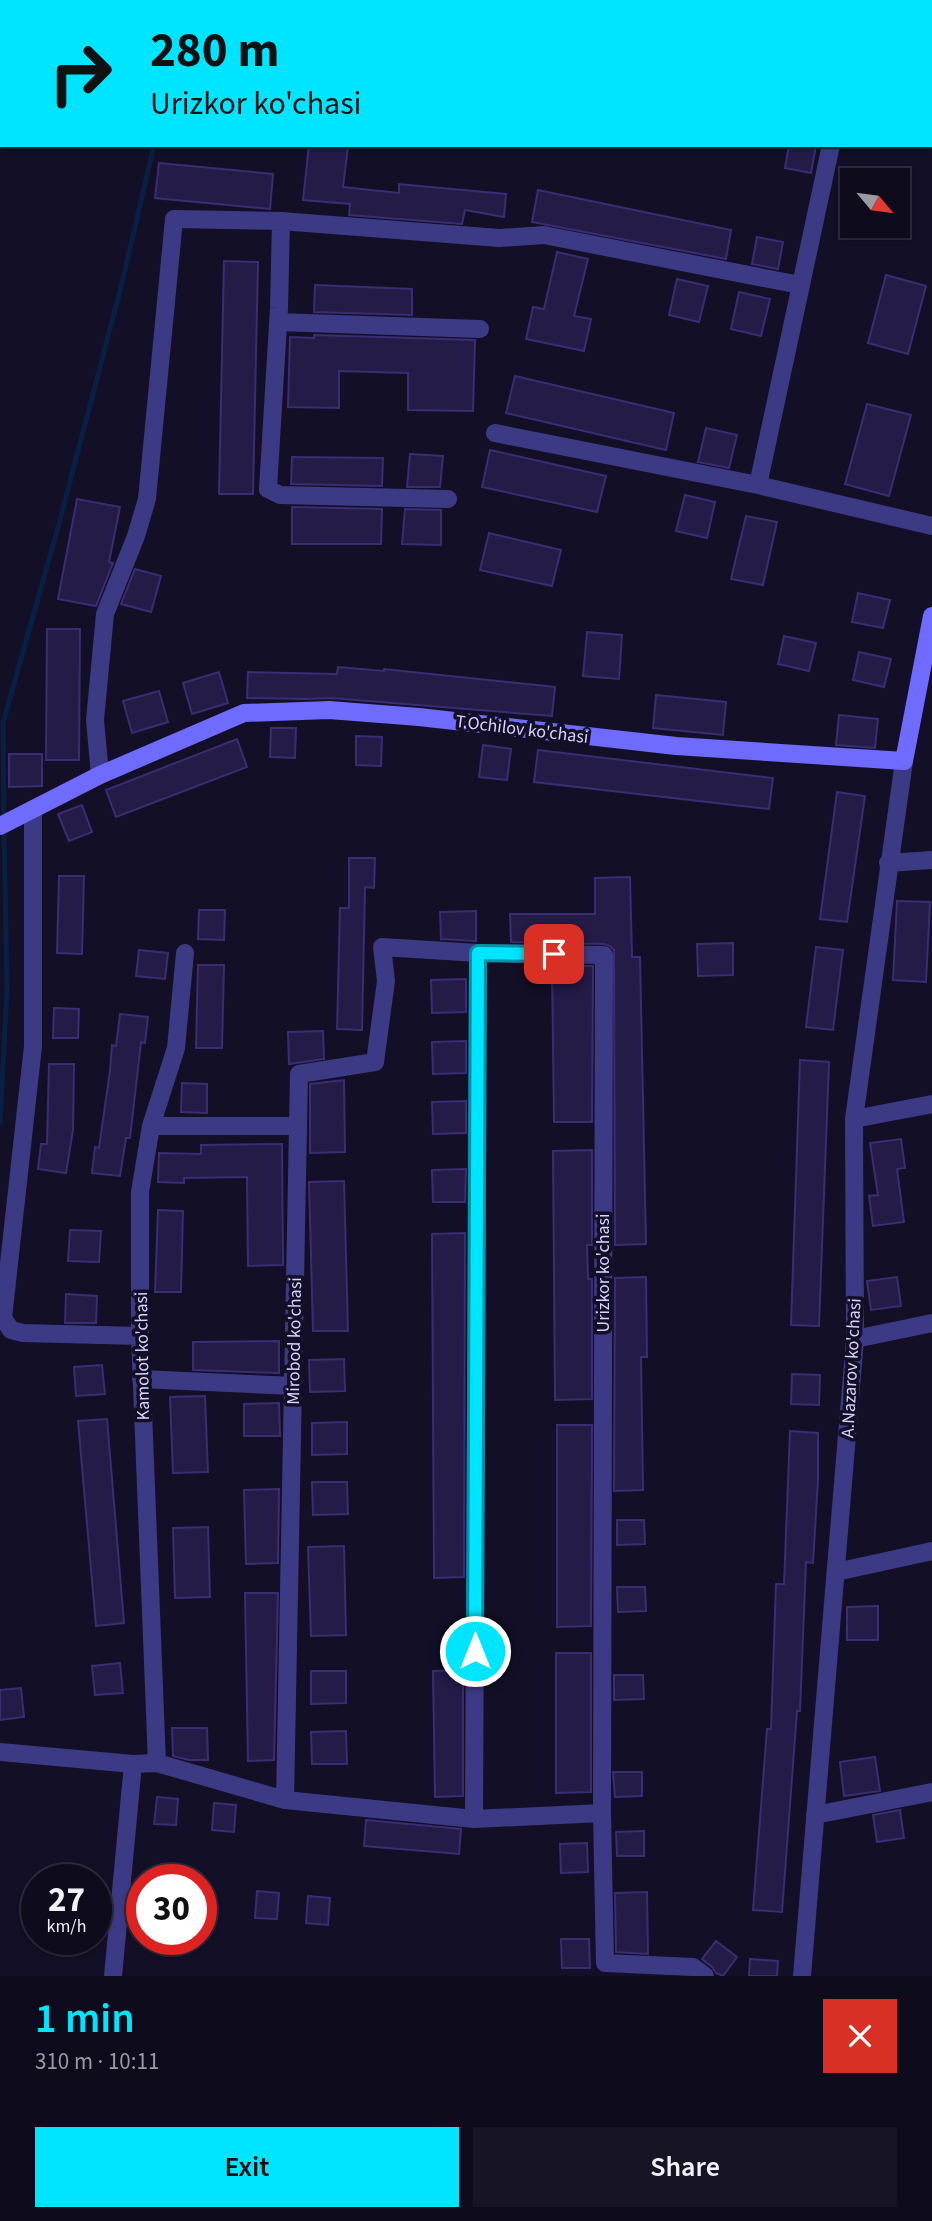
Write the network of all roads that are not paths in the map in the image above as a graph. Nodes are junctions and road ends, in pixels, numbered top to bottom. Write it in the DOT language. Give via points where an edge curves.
graph roads {
  1 [pos="831,147"];
  2 [pos="281,221"];
  3 [pos="800,285"];
  4 [pos="278,322"];
  5 [pos="480,329"];
  6 [pos="495,433"];
  7 [pos="758,485"];
  8 [pos="448,499"];
  9 [pos="932,526"];
  10 [pos="932,615"];
  11 [pos="904,761"];
  12 [pos="100,775"];
  13 [pos="33,809"];
  14 [pos="7,822"];
  15 [pos="932,860"];
  16 [pos="888,863"];
  17 [pos="382,947"];
  18 [pos="186,953"];
  19 [pos="478,953"];
  20 [pos="932,1104"];
  21 [pos="854,1119"];
  22 [pos="151,1126"];
  23 [pos="298,1126"];
  24 [pos="932,1323"];
  25 [pos="140,1336"];
  26 [pos="855,1339"];
  27 [pos="141,1379"];
  28 [pos="293,1387"];
  29 [pos="932,1551"];
  30 [pos="835,1572"];
  31 [pos="0,1752"];
  32 [pos="157,1763"];
  33 [pos="133,1764"];
  34 [pos="932,1792"];
  35 [pos="285,1800"];
  36 [pos="602,1813"];
  37 [pos="814,1815"];
  38 [pos="474,1819"];
  39 [pos="114,1976"];
  40 [pos="705,1976"];
  41 [pos="802,1976"];
  1 -- 3 [label="street"];
  2 -- 3 [label="street" via="499,238 544,235"];
  2 -- 4 [label="street"];
  2 -- 12 [label="street" via="174,219 147,499 105,614 95,720"];
  3 -- 7 [label="street"];
  4 -- 5 [label="street"];
  4 -- 8 [label="street" via="268,489 279,495"];
  6 -- 7 [label="street"];
  7 -- 9 [label="street"];
  10 -- 11 [label="main road"];
  11 -- 12 [label="main road, T.Ochilov ko'chasi" via="676,746 329,710 244,713"];
  11 -- 16 [label="street, A.Nazarov ko'chasi"];
  12 -- 13 [label="main road, T.Ochilov ko'chasi"];
  13 -- 14 [label="main road, T.Ochilov ko'chasi"];
  13 -- 25 [label="street" via="33,1046 3,1318 11,1330 23,1334"];
  15 -- 16 [label="street"];
  16 -- 21 [label="street, A.Nazarov ko'chasi"];
  17 -- 19 [label="street, Urizkor ko'chasi"];
  17 -- 23 [label="street, Mirobod ko'chasi" via="386,981 375,1062 299,1074"];
  18 -- 22 [label="street, Kamolot ko'chasi" via="176,1048"];
  19 -- 36 [label="street, Urizkor ko'chasi" via="604,955"];
  19 -- 38 [label="street"];
  20 -- 21 [label="street"];
  21 -- 26 [label="street, A.Nazarov ko'chasi"];
  22 -- 23 [label="street"];
  22 -- 25 [label="street, Kamolot ko'chasi" via="140,1192"];
  23 -- 28 [label="street, Mirobod ko'chasi"];
  24 -- 26 [label="street"];
  25 -- 27 [label="street, Kamolot ko'chasi"];
  26 -- 30 [label="street, A.Nazarov ko'chasi"];
  27 -- 28 [label="street"];
  27 -- 32 [label="street, Kamolot ko'chasi"];
  28 -- 35 [label="street, Mirobod ko'chasi"];
  29 -- 30 [label="street"];
  30 -- 37 [label="street, A.Nazarov ko'chasi"];
  31 -- 33 [label="street"];
  32 -- 33 [label="street"];
  32 -- 35 [label="street"];
  33 -- 39 [label="street"];
  34 -- 37 [label="street"];
  35 -- 38 [label="street"];
  36 -- 38 [label="street"];
  36 -- 40 [label="street" via="605,1963 693,1967"];
  37 -- 41 [label="street, A.Nazarov ko'chasi"];
}
